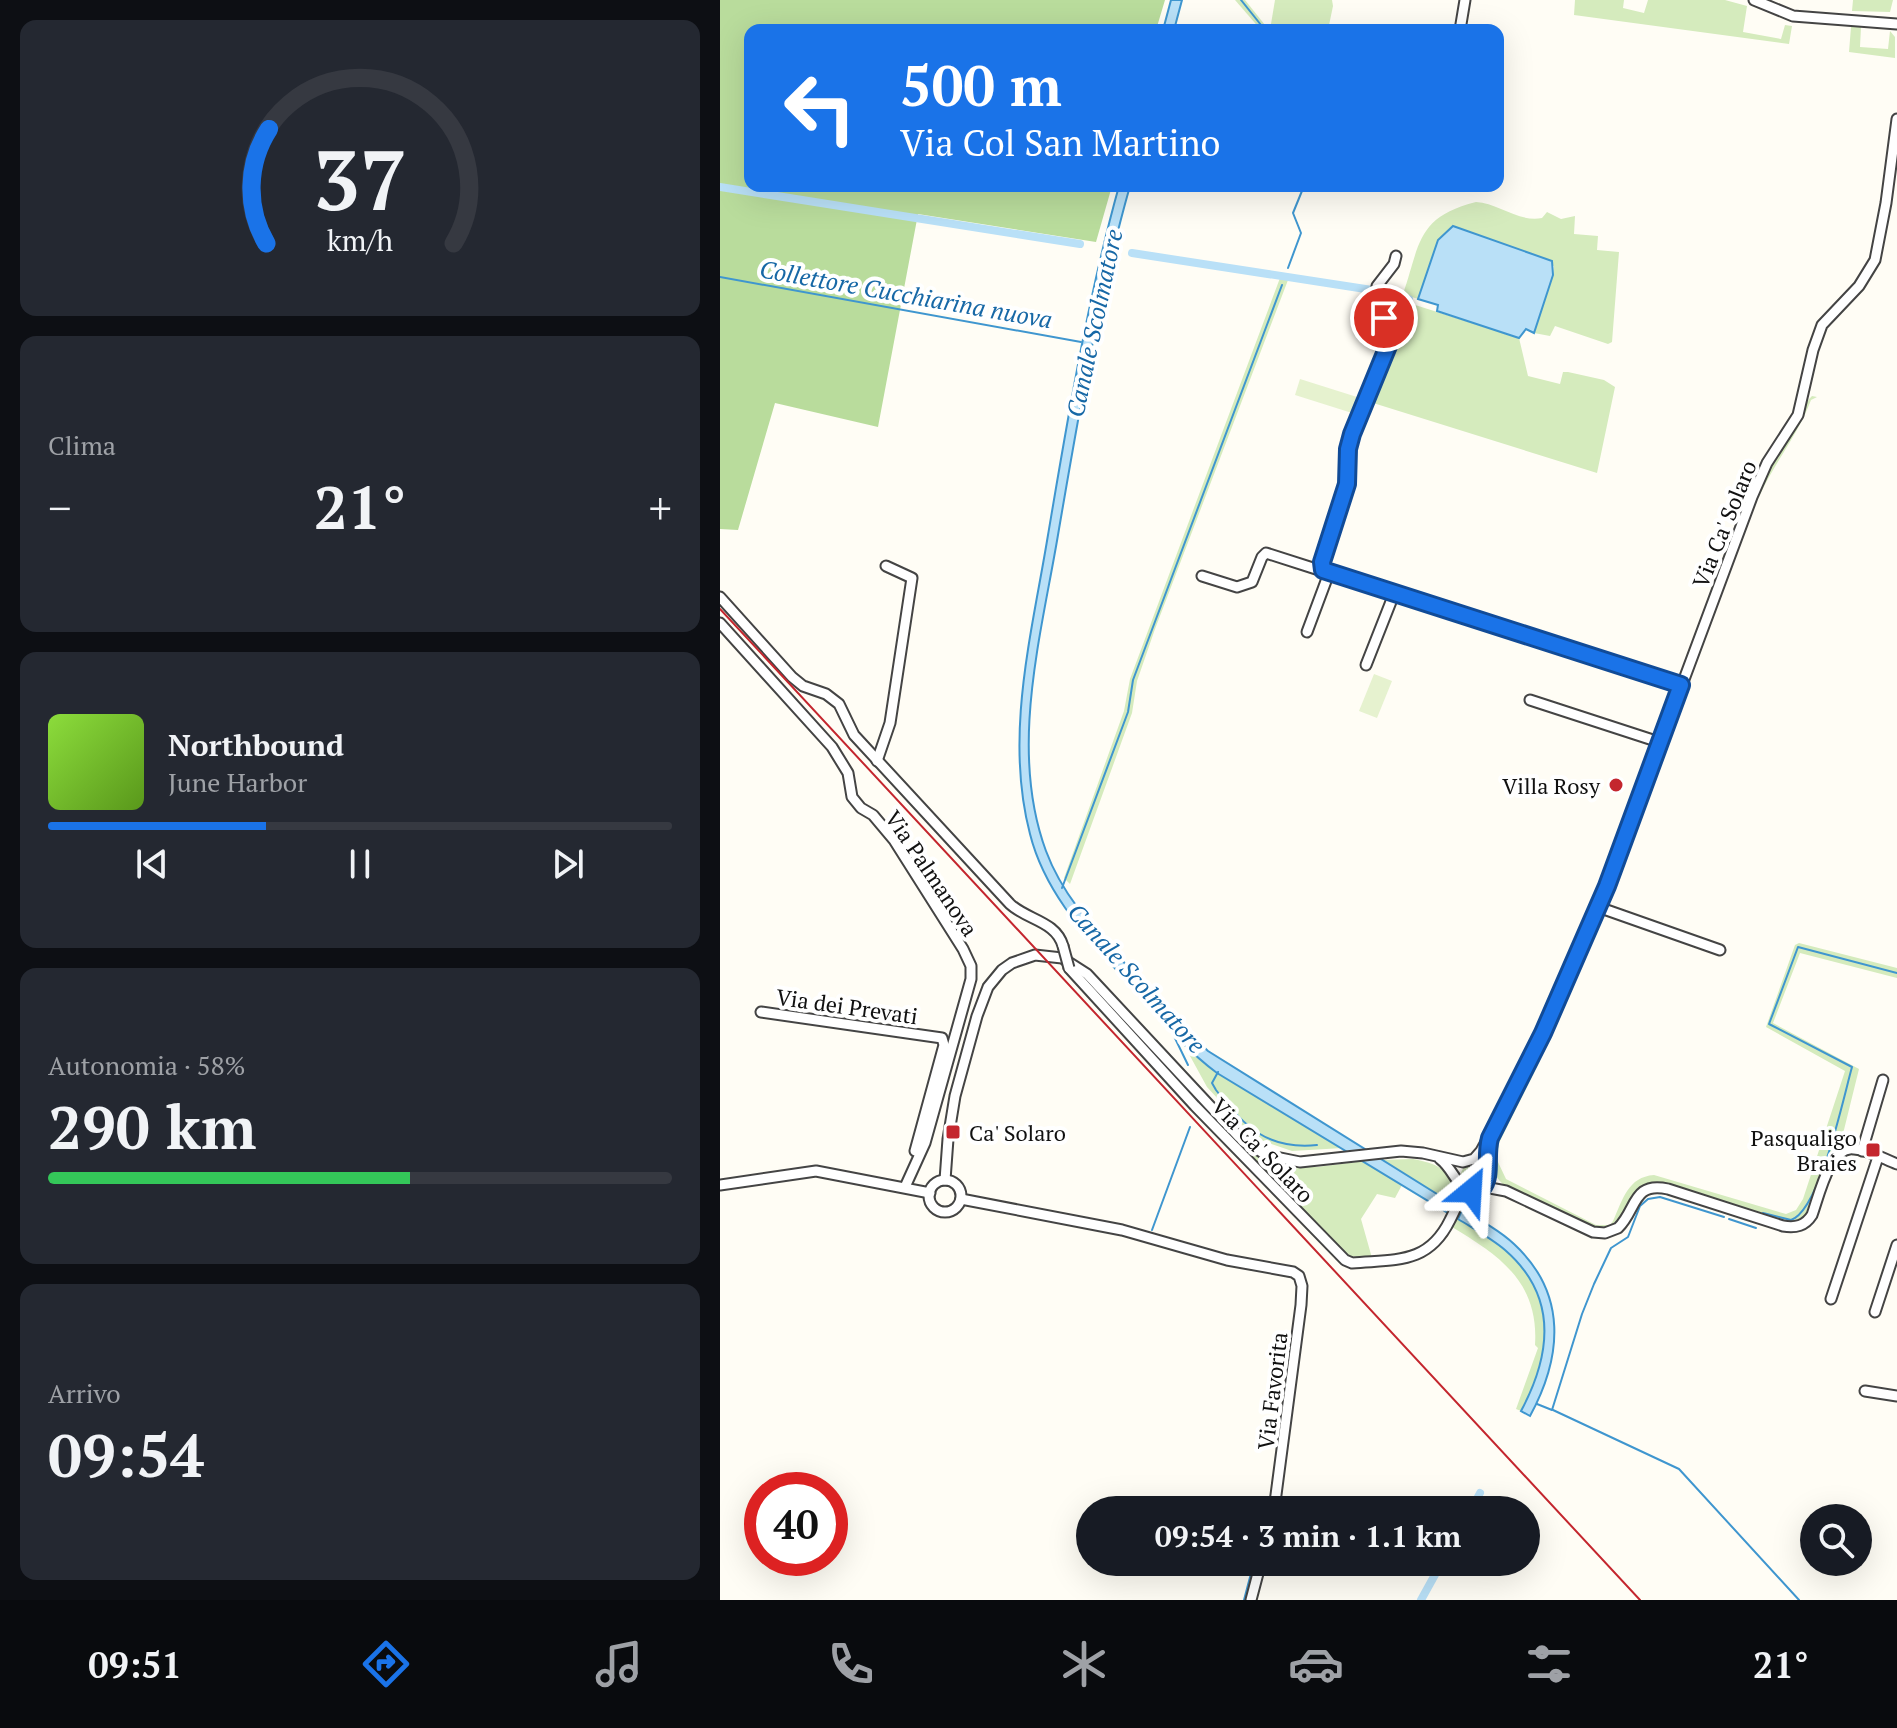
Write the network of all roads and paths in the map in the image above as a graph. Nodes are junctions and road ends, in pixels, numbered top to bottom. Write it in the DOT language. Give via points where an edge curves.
graph roads {
  1 [pos="1465,0"];
  2 [pos="1754,0"];
  3 [pos="1461,24"];
  4 [pos="1897,24"];
  5 [pos="1897,119"];
  6 [pos="1396,256"];
  7 [pos="886,566"];
  8 [pos="1325,571"];
  9 [pos="1202,576"];
  10 [pos="1394,594"];
  11 [pos="720,597"];
  12 [pos="720,623"];
  13 [pos="1307,632"];
  14 [pos="1366,665"];
  15 [pos="1681,685"];
  16 [pos="1530,700"];
  17 [pos="1659,742"];
  18 [pos="877,761"];
  19 [pos="1598,907"];
  20 [pos="1720,950"];
  21 [pos="761,1012"];
  22 [pos="1883,1080"];
  23 [pos="1490,1138"];
  24 [pos="1862,1151"];
  25 [pos="1878,1157"];
  26 [pos="1437,1158"];
  27 [pos="1469,1160"];
  28 [pos="914,1163"];
  29 [pos="1897,1164"];
  30 [pos="1488,1171"];
  31 [pos="945,1180"];
  32 [pos="1458,1180"];
  33 [pos="720,1185"];
  34 [pos="905,1187"];
  35 [pos="1479,1189"];
  36 [pos="1506,1191"];
  37 [pos="930,1193"];
  38 [pos="961,1199"];
  39 [pos="1457,1206"];
  40 [pos="1897,1245"];
  41 [pos="1831,1299"];
  42 [pos="1875,1312"];
  43 [pos="1865,1391"];
  44 [pos="1897,1396"];
  45 [pos="1276,1496"];
  46 [pos="1257,1576"];
  47 [pos="1251,1600"];
  1 -- 3 [label="street"];
  2 -- 4 [label="street" via="1793,16"];
  5 -- 15 [label="street, Via Ca' Solaro" via="1875,260 1818,332 1798,415 1757,483"];
  6 -- 8 [label="street" via="1376,295 1390,335 1388,346 1352,434 1347,484"];
  7 -- 18 [label="street" via="912,578 890,723"];
  8 -- 9 [label="street" via="1266,553 1252,582 1237,587"];
  8 -- 10 [label="street"];
  8 -- 13 [label="street"];
  10 -- 14 [label="street"];
  10 -- 15 [label="street"];
  11 -- 18 [label="street, Via Ca' Solaro" via="792,677 839,704 854,735"];
  12 -- 28 [label="street, Via Palmanova" via="832,747 848,773 852,797 894,840 971,966 925,1143"];
  15 -- 17 [label="street, Via Ca' Solaro"];
  16 -- 17 [label="street"];
  17 -- 19 [label="street, Via Ca' Solaro"];
  18 -- 39 [label="street, Via Ca' Solaro, bridge" via="1010,904 1049,925 1069,968 1345,1260 1423,1253 1441,1237"];
  19 -- 20 [label="street"];
  19 -- 23 [label="street, Via Ca' Solaro"];
  21 -- 28 [label="street, Via dei Prevati" via="942,1038"];
  22 -- 24 [label="street"];
  23 -- 27 [label="street, Via Ca' Solaro"];
  23 -- 30 [label="street, Via Ca' Solaro"];
  24 -- 25 [label="street"];
  24 -- 36 [label="street" via="1837,1154 1812,1215 1796,1227 1654,1187 1639,1195 1618,1228 1599,1233"];
  25 -- 29 [label="street"];
  25 -- 41 [label="street"];
  26 -- 27 [label="street, Via Ca' Solaro"];
  26 -- 31 [label="street, Via Ca' Solaro" via="1412,1151 1292,1162 1266,1155 1249,1145 1087,974 1062,958 1035,955 1002,970 984,996 950,1119"];
  26 -- 32 [label="street"];
  27 -- 30 [label="street, Via Ca' Solaro"];
  27 -- 32 [label="street, Via Ca' Solaro" via="1457,1171"];
  28 -- 34 [label="street, Via Palmanova"];
  30 -- 35 [label="street, Via Ca' Solaro"];
  30 -- 36 [label="street"];
  31 -- 37 [label="street" via="933,1185"];
  31 -- 38 [label="street" via="956,1184"];
  32 -- 35 [label="street" via="1466,1190"];
  32 -- 39 [label="street, Via Ca' Solaro"];
  33 -- 34 [label="street" via="816,1171"];
  34 -- 37 [label="street"];
  35 -- 36 [label="street"];
  35 -- 39 [label="street, Via Ca' Solaro"];
  37 -- 38 [label="street" via="934,1207 942,1211 956,1208"];
  38 -- 45 [label="street, Via Favorita" via="1122,1230 1299,1276 1301,1305"];
  40 -- 42 [label="street"];
  43 -- 44 [label="street"];
  46 -- 47 [label="street"];
}
